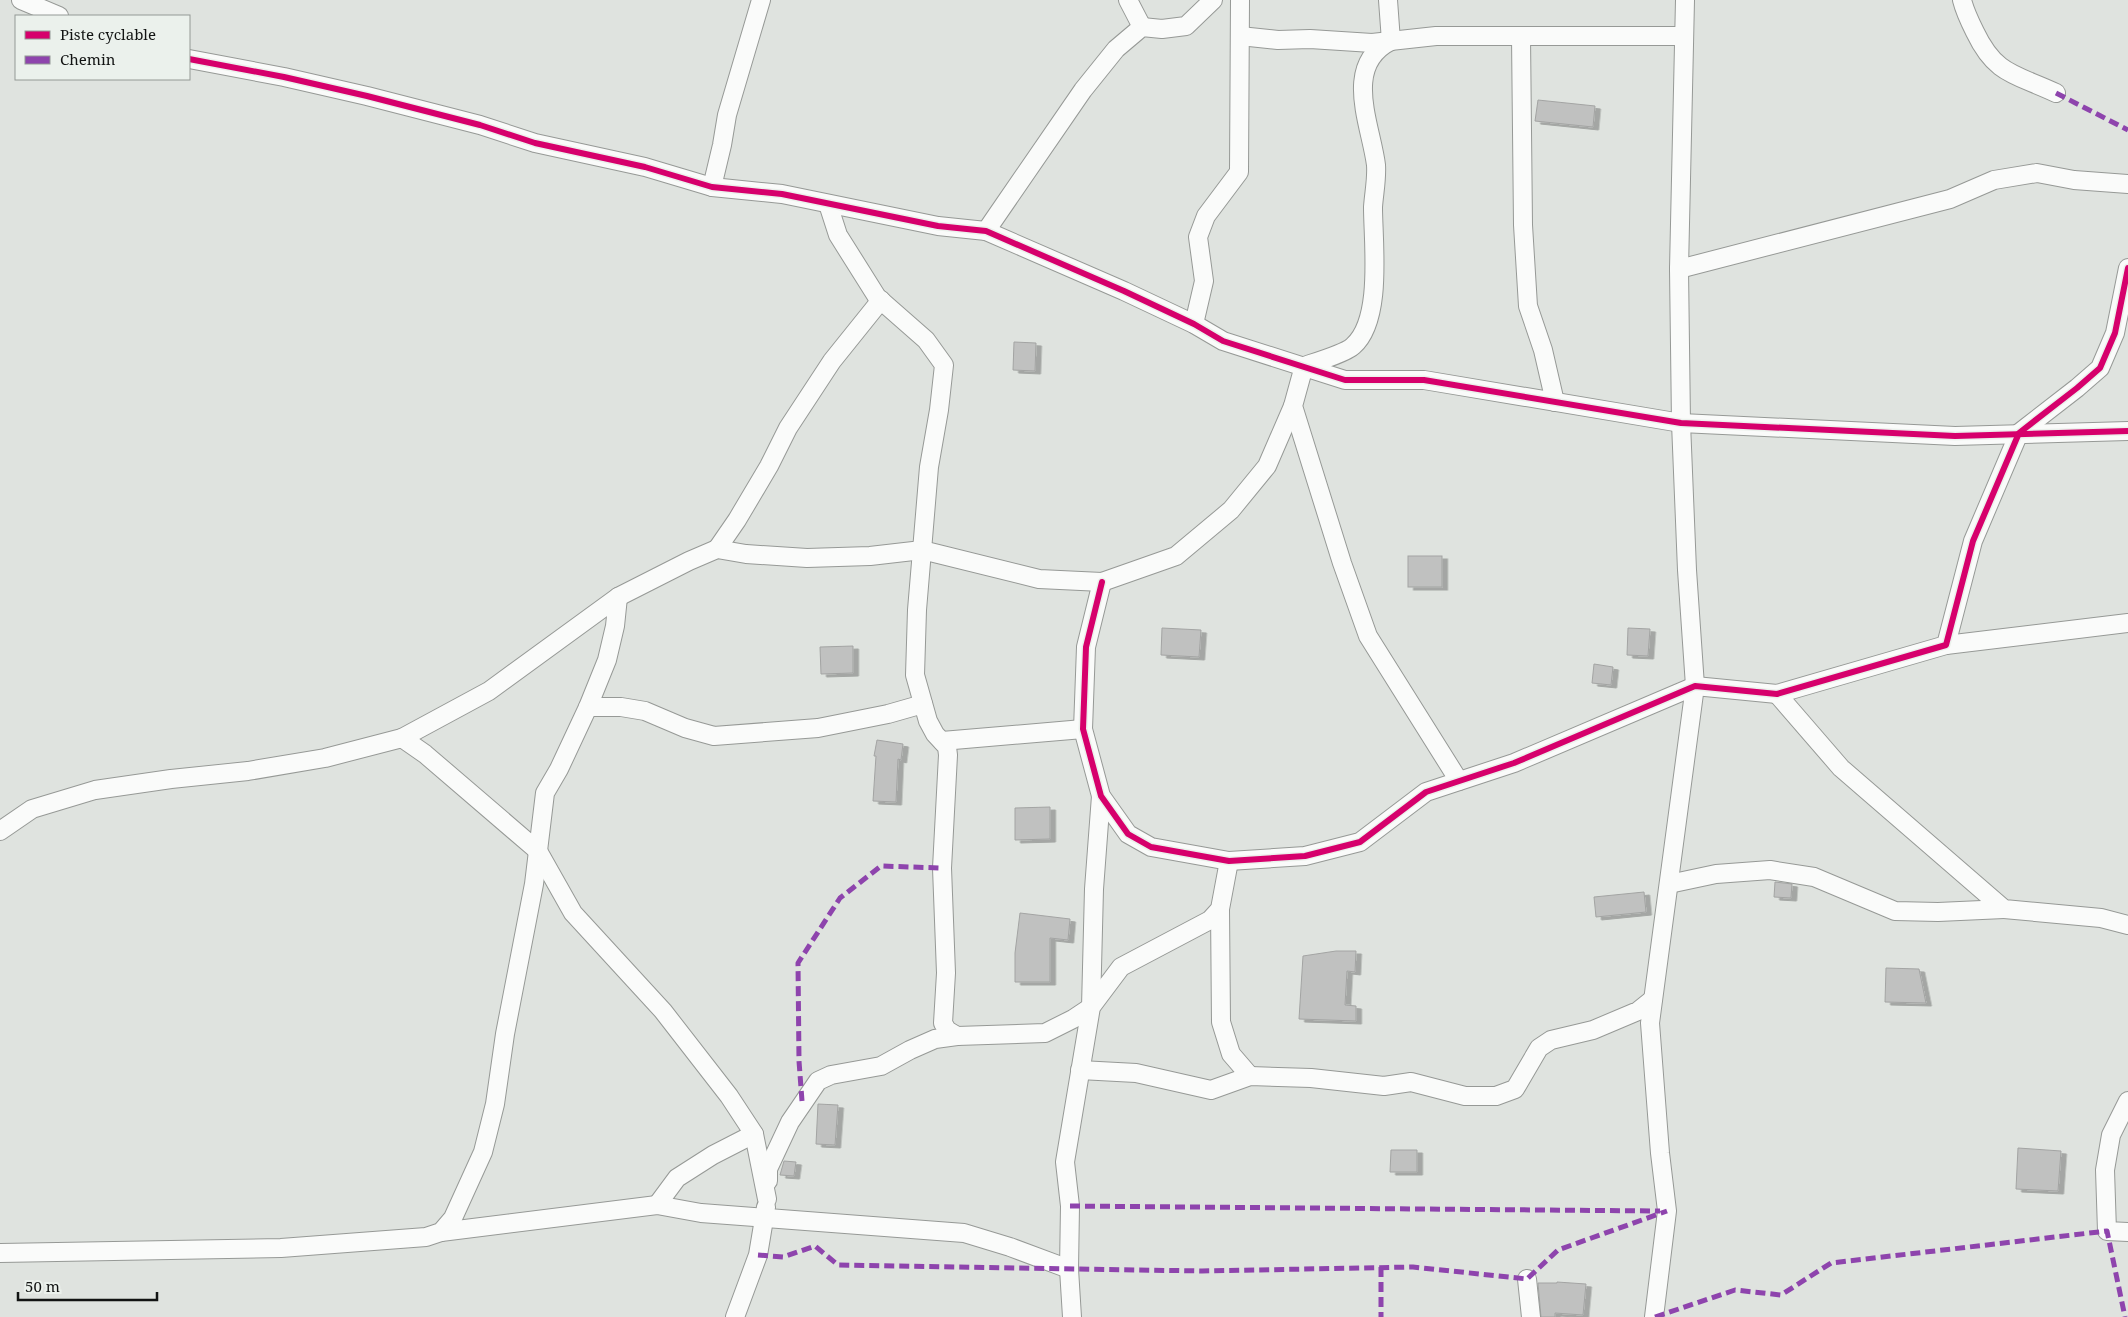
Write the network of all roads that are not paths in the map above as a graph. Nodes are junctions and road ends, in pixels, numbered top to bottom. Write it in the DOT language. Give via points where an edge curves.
graph roads {
  1 [pos="21,0"];
  2 [pos="761,0"];
  3 [pos="1128,0"];
  4 [pos="1213,0"];
  5 [pos="1240,0"];
  6 [pos="1388,0"];
  7 [pos="1685,0"];
  8 [pos="1962,0"];
  9 [pos="57,15"];
  10 [pos="1142,27"];
  11 [pos="1240,36"];
  12 [pos="1684,36"];
  13 [pos="1521,37"];
  14 [pos="1391,42"];
  15 [pos="190,59"];
  16 [pos="2056,93"];
  17 [pos="2128,184"];
  18 [pos="712,187"];
  19 [pos="828,204"];
  20 [pos="986,231"];
  21 [pos="2128,268"];
  22 [pos="1679,269"];
  23 [pos="881,300"];
  24 [pos="1194,324"];
  25 [pos="1304,366"];
  26 [pos="1555,402"];
  27 [pos="1293,406"];
  28 [pos="1681,423"];
  29 [pos="2128,431"];
  30 [pos="2019,433"];
  31 [pos="717,549"];
  32 [pos="922,550"];
  33 [pos="1102,582"];
  34 [pos="618,597"];
  35 [pos="2128,623"];
  36 [pos="1946,645"];
  37 [pos="1695,686"];
  38 [pos="1777,694"];
  39 [pos="923,704"];
  40 [pos="588,707"];
  41 [pos="1083,729"];
  42 [pos="402,738"];
  43 [pos="942,741"];
  44 [pos="1459,781"];
  45 [pos="1101,796"];
  46 [pos="0,831"];
  47 [pos="538,851"];
  48 [pos="1229,862"];
  49 [pos="1669,884"];
  50 [pos="1220,909"];
  51 [pos="2004,909"];
  52 [pos="2128,925"];
  53 [pos="1653,999"];
  54 [pos="1091,1007"];
  55 [pos="957,1036"];
  56 [pos="1080,1070"];
  57 [pos="1250,1076"];
  58 [pos="2128,1101"];
  59 [pos="754,1134"];
  60 [pos="767,1199"];
  61 [pos="657,1205"];
  62 [pos="764,1218"];
  63 [pos="441,1232"];
  64 [pos="2128,1232"];
  65 [pos="0,1253"];
  66 [pos="1069,1269"];
  67 [pos="1527,1279"];
  68 [pos="734,1317"];
  69 [pos="1072,1317"];
  70 [pos="1531,1317"];
  71 [pos="1654,1317"];
  1 -- 9 [label="street"];
  2 -- 18 [label="street" via="727,115"];
  3 -- 10 [label="street"];
  4 -- 10 [label="street" via="1186,26"];
  5 -- 11 [label="street"];
  6 -- 14 [label="street"];
  7 -- 12 [label="street"];
  8 -- 16 [label="street" via="1984,50 1995,64 2028,83"];
  10 -- 20 [label="street" via="1116,49 1083,90"];
  11 -- 14 [label="street"];
  11 -- 24 [label="street" via="1239,172 1206,216 1198,237 1204,281"];
  12 -- 13 [label="street"];
  12 -- 22 [label="street"];
  13 -- 14 [label="street" via="1436,36"];
  13 -- 26 [label="street" via="1523,225 1528,306 1543,350"];
  14 -- 25 [label="street" via="1380,46 1369,59 1362,81 1376,166 1373,208 1376,262 1373,299 1364,334 1353,347"];
  15 -- 18 [label="street" via="367,96"];
  17 -- 22 [label="street" via="2074,180 2037,173 1994,180 1950,199"];
  18 -- 19 [label="street" via="782,194"];
  19 -- 20 [label="street" via="938,226"];
  19 -- 23 [label="street" via="838,235"];
  20 -- 24 [label="street"];
  21 -- 30 [label="street" via="2115,334 2100,368"];
  22 -- 28 [label="street"];
  23 -- 31 [label="street" via="832,361 788,428 738,520"];
  23 -- 32 [label="street" via="926,340 944,365 929,467"];
  24 -- 25 [label="street" via="1223,341"];
  25 -- 26 [label="street" via="1345,380 1424,380"];
  25 -- 27 [label="street"];
  26 -- 28 [label="street"];
  27 -- 33 [label="street" via="1267,466 1231,510 1176,556"];
  27 -- 44 [label="street" via="1368,636"];
  28 -- 30 [label="street" via="1955,436"];
  28 -- 37 [label="street"];
  29 -- 30 [label="street"];
  30 -- 36 [label="street" via="1973,541"];
  31 -- 32 [label="street" via="807,558"];
  31 -- 34 [label="street"];
  32 -- 33 [label="street" via="1039,579"];
  32 -- 39 [label="street" via="914,675"];
  33 -- 41 [label="street" via="1086,647"];
  34 -- 40 [label="street" via="607,660"];
  34 -- 42 [label="street" via="489,691"];
  35 -- 36 [label="street"];
  36 -- 38 [label="street"];
  37 -- 38 [label="street"];
  37 -- 44 [label="street" via="1514,763"];
  37 -- 49 [label="street"];
  38 -- 51 [label="street" via="1841,768"];
  39 -- 40 [label="street" via="818,728 714,736 645,711"];
  39 -- 43 [label="street" via="928,721"];
  40 -- 47 [label="street" via="559,769 544,792"];
  41 -- 43 [label="street"];
  41 -- 45 [label="street"];
  42 -- 46 [label="street" via="325,758 94,790 32,808"];
  42 -- 47 [label="street"];
  43 -- 55 [label="street" via="948,756 942,868 946,973 943,1023"];
  44 -- 48 [label="street" via="1426,792 1360,842 1305,856"];
  45 -- 48 [label="street" via="1128,834 1151,847"];
  45 -- 54 [label="street" via="1094,889"];
  47 -- 59 [label="street" via="573,913 663,1010"];
  47 -- 63 [label="street" via="493,1114 483,1152 453,1218"];
  48 -- 50 [label="street"];
  49 -- 51 [label="street" via="1716,874 1770,870 1814,876 1895,911"];
  49 -- 53 [label="street"];
  50 -- 54 [label="street" via="1210,920 1121,967"];
  50 -- 57 [label="street" via="1220,1022 1231,1054"];
  51 -- 52 [label="street" via="2102,918"];
  53 -- 57 [label="street" via="1638,1011 1593,1030 1551,1040 1539,1048 1515,1089 1496,1096 1465,1096 1411,1082 1384,1086 1311,1078"];
  53 -- 71 [label="street" via="1650,1023 1667,1211"];
  54 -- 55 [label="street" via="1045,1033"];
  54 -- 56 [label="street"];
  55 -- 60 [label="street" via="935,1039 882,1066 831,1075 818,1081 790,1122 768,1169"];
  56 -- 57 [label="street" via="1136,1073 1211,1090"];
  56 -- 66 [label="street" via="1065,1162 1070,1206"];
  58 -- 64 [label="street" via="2112,1134 2105,1170 2107,1231"];
  59 -- 60 [label="street"];
  59 -- 61 [label="street" via="677,1178"];
  60 -- 62 [label="street"];
  61 -- 62 [label="street" via="701,1213"];
  61 -- 63 [label="street"];
  62 -- 66 [label="street" via="964,1233"];
  62 -- 68 [label="street" via="758,1255"];
  63 -- 65 [label="street" via="426,1237 281,1248"];
  66 -- 69 [label="street"];
  67 -- 70 [label="street"];
}
